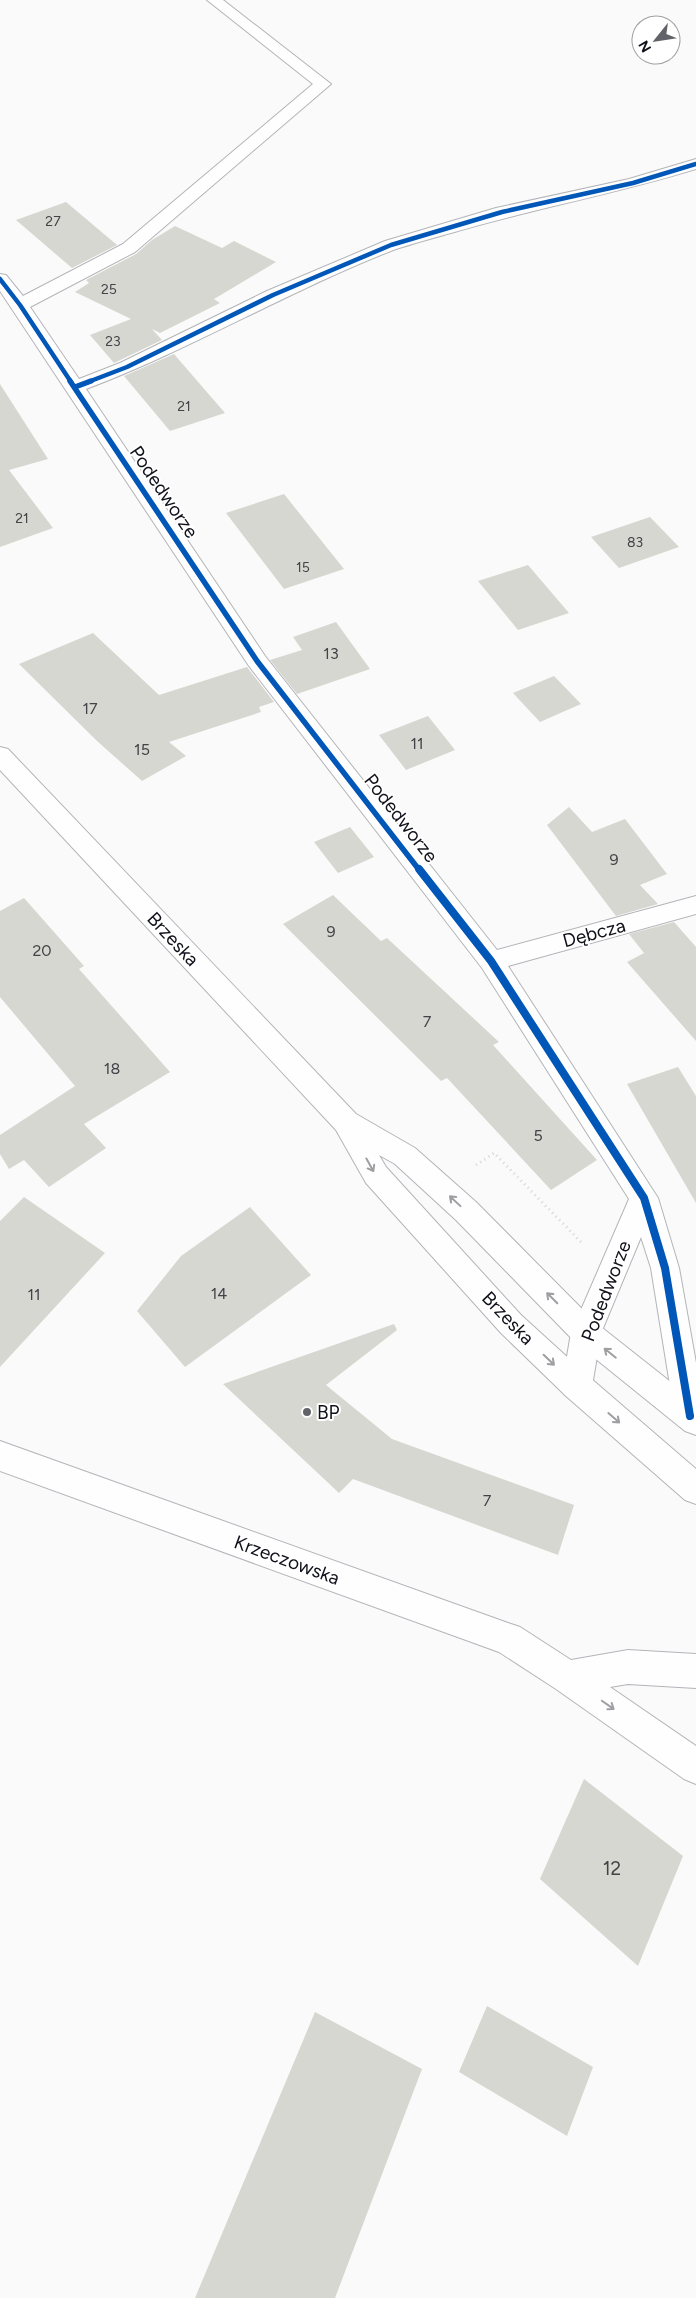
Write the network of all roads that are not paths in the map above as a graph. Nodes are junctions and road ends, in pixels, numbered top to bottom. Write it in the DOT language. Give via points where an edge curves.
graph roads {
  1 [pos="214,0"];
  2 [pos="696,164"];
  3 [pos="0,279"];
  4 [pos="20,305"];
  5 [pos="75,387"];
  6 [pos="0,755"];
  7 [pos="696,905"];
  8 [pos="491,961"];
  9 [pos="346,1122"];
  10 [pos="644,1198"];
  11 [pos="586,1333"];
  12 [pos="577,1386"];
  13 [pos="693,1418"];
  14 [pos="0,1456"];
  15 [pos="696,1489"];
  16 [pos="696,1670"];
  17 [pos="568,1677"];
  18 [pos="696,1767"];
  1 -- 4 [label="street" via="323,84 129,248"];
  2 -- 5 [label="street" via="633,183 502,212 391,245 273,295 127,367"];
  3 -- 4 [label="street, Podedworze"];
  4 -- 5 [label="street, Podedworze"];
  5 -- 8 [label="street, Podedworze" via="257,661"];
  6 -- 9 [label="street, Brzeska"];
  7 -- 8 [label="street, Dębcza"];
  8 -- 10 [label="street, Podedworze"];
  11 -- 9 [label="street, Brzeska, one-way" via="466,1211 406,1156"];
  9 -- 12 [label="street, Brzeska, one-way" via="376,1175 511,1324"];
  10 -- 11 [label="street, Podedworze"];
  10 -- 13 [label="street, Podedworze" via="665,1268"];
  11 -- 12 [label="street, Podedworze"];
  13 -- 11 [label="street, Brzeska, one-way"];
  12 -- 15 [label="street, Brzeska, one-way"];
  14 -- 17 [label="street, Krzeczowska" via="508,1639"];
  16 -- 17 [label="street" via="628,1667"];
  17 -- 18 [label="street, Krzeczowska, one-way"];
}
